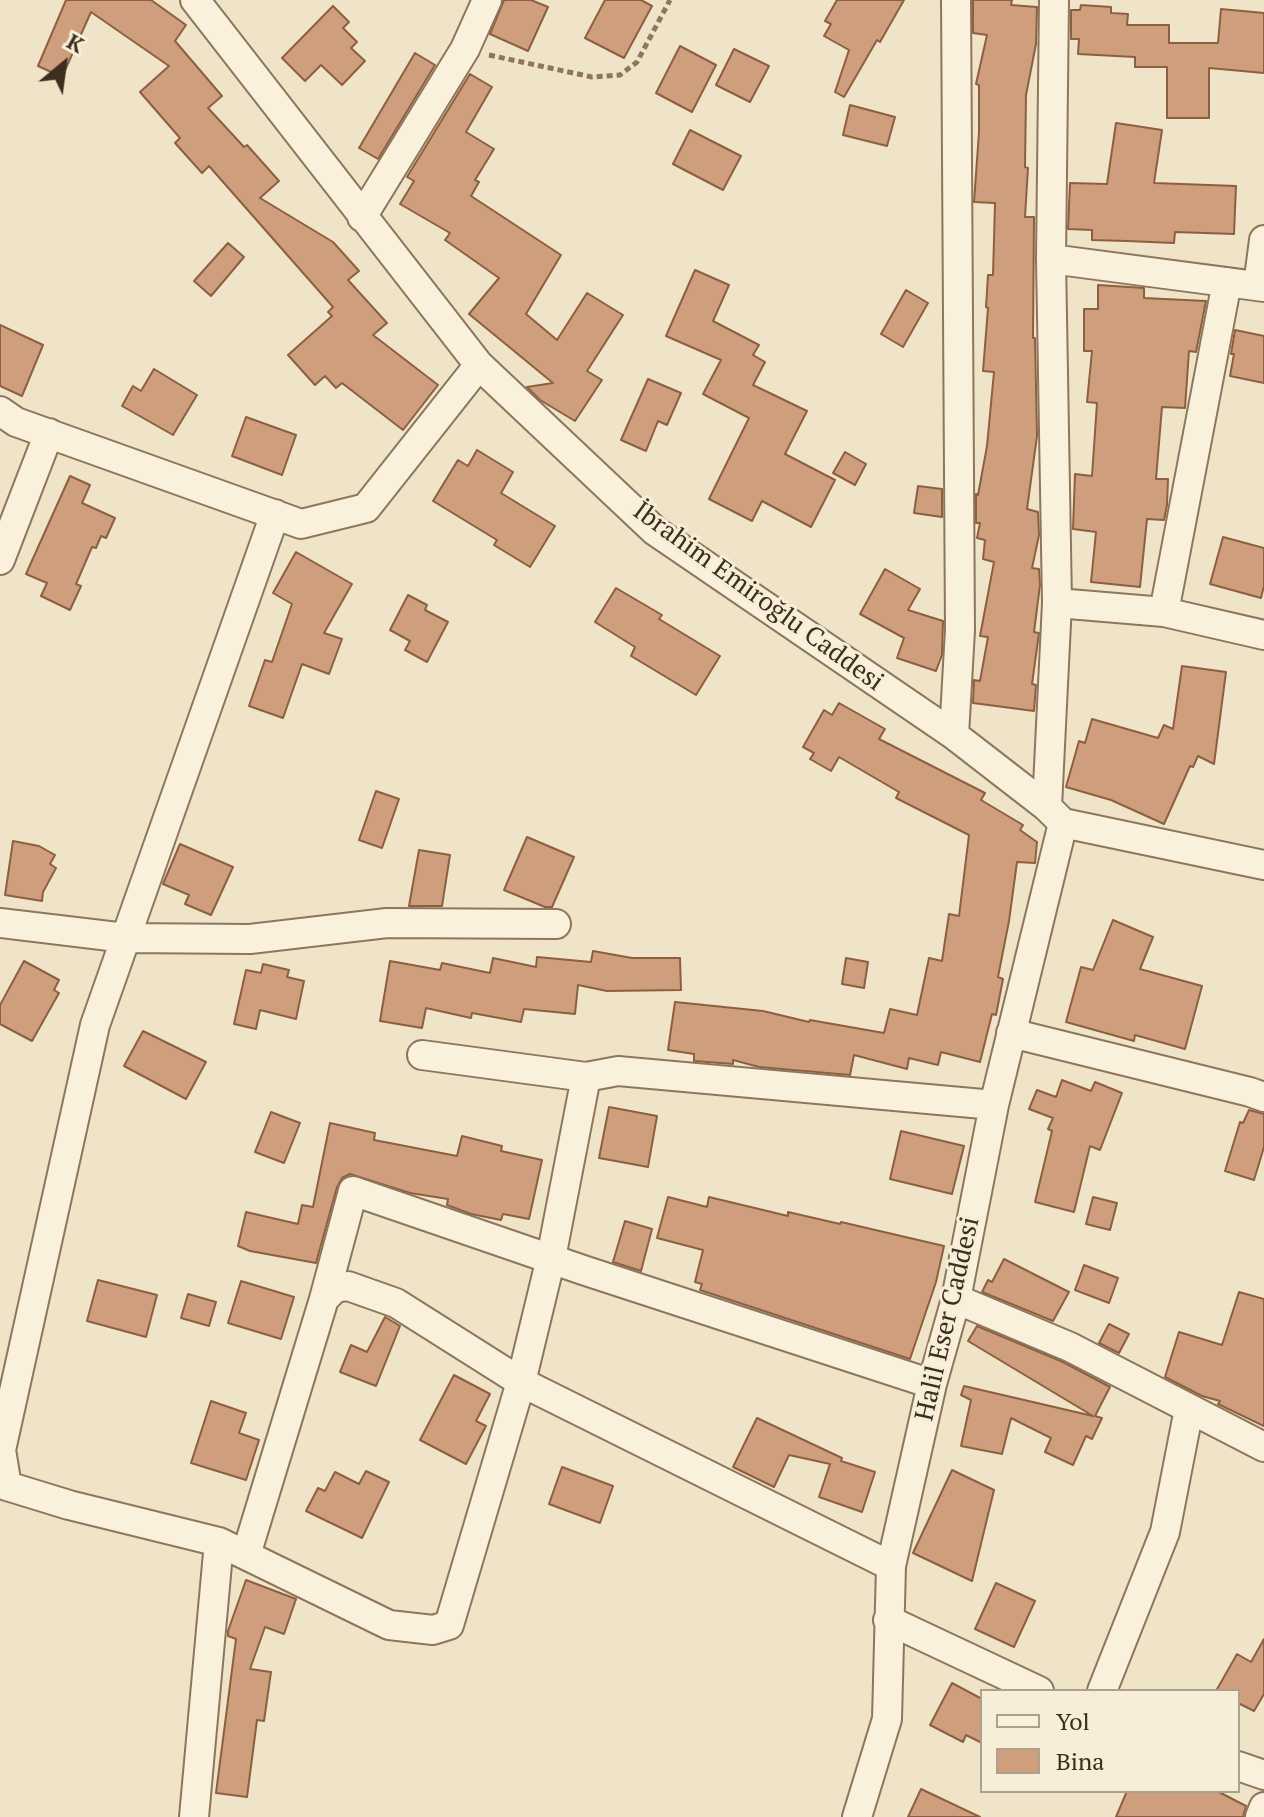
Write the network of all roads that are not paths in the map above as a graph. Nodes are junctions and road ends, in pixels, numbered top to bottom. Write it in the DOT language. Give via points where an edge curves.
graph roads {
  1 [pos="195,0"];
  2 [pos="487,0"];
  3 [pos="956,0"];
  4 [pos="1054,0"];
  5 [pos="362,217"];
  6 [pos="1264,240"];
  7 [pos="1051,259"];
  8 [pos="1227,282"];
  9 [pos="1261,286"];
  10 [pos="479,365"];
  11 [pos="0,411"];
  12 [pos="49,433"];
  13 [pos="275,514"];
  14 [pos="0,560"];
  15 [pos="1057,603"];
  16 [pos="1164,612"];
  17 [pos="1264,635"];
  18 [pos="954,735"];
  19 [pos="1055,815"];
  20 [pos="1264,865"];
  21 [pos="0,923"];
  22 [pos="556,924"];
  23 [pos="126,938"];
  24 [pos="1011,1033"];
  25 [pos="422,1055"];
  26 [pos="586,1077"];
  27 [pos="1264,1097"];
  28 [pos="994,1105"];
  29 [pos="551,1258"];
  30 [pos="324,1299"];
  31 [pos="956,1299"];
  32 [pos="521,1382"];
  33 [pos="932,1384"];
  34 [pos="1189,1409"];
  35 [pos="1264,1447"];
  36 [pos="219,1542"];
  37 [pos="246,1555"];
  38 [pos="891,1566"];
  39 [pos="888,1620"];
  40 [pos="1035,1689"];
  41 [pos="1103,1689"];
  42 [pos="1240,1767"];
  43 [pos="1264,1775"];
  44 [pos="1264,1807"];
  45 [pos="194,1817"];
  46 [pos="857,1817"];
  47 [pos="1260,1817"];
  1 -- 5 [label="street, İbrahim Emiroğlu Caddesi"];
  2 -- 5 [label="street" via="465,49"];
  3 -- 18 [label="street" via="960,630"];
  4 -- 7 [label="street, Halil Eser Caddesi"];
  5 -- 10 [label="street, İbrahim Emiroğlu Caddesi"];
  6 -- 9 [label="street"];
  7 -- 8 [label="street"];
  7 -- 15 [label="street, Halil Eser Caddesi"];
  8 -- 9 [label="street"];
  8 -- 16 [label="street"];
  10 -- 13 [label="street" via="366,508 301,524"];
  10 -- 18 [label="street, İbrahim Emiroğlu Caddesi" via="655,531"];
  11 -- 12 [label="street"];
  12 -- 13 [label="street"];
  12 -- 14 [label="street"];
  13 -- 23 [label="street"];
  15 -- 16 [label="street"];
  15 -- 19 [label="street, Halil Eser Caddesi"];
  16 -- 17 [label="street"];
  18 -- 19 [label="street, İbrahim Emiroğlu Caddesi"];
  19 -- 20 [label="street, İbrahim Emiroğlu Caddesi"];
  19 -- 24 [label="street, Halil Eser Caddesi"];
  21 -- 23 [label="street"];
  22 -- 23 [label="street" via="387,923 250,939"];
  23 -- 36 [label="street" via="95,1025 1,1450 7,1486"];
  24 -- 27 [label="street"];
  24 -- 28 [label="street, Halil Eser Caddesi"];
  25 -- 26 [label="street"];
  26 -- 28 [label="street" via="618,1071"];
  26 -- 29 [label="street"];
  28 -- 31 [label="street, Halil Eser Caddesi"];
  29 -- 30 [label="street" via="353,1191"];
  29 -- 32 [label="street"];
  29 -- 33 [label="street"];
  30 -- 32 [label="street" via="335,1288 348,1286 396,1303"];
  30 -- 37 [label="street"];
  31 -- 33 [label="street, Halil Eser Caddesi"];
  31 -- 34 [label="street" via="1070,1347"];
  32 -- 37 [label="street" via="449,1625 433,1630 389,1625"];
  32 -- 38 [label="street"];
  33 -- 38 [label="street, Halil Eser Caddesi"];
  34 -- 35 [label="street"];
  34 -- 41 [label="street" via="1165,1532"];
  36 -- 37 [label="street"];
  36 -- 45 [label="street"];
  38 -- 39 [label="street, Halil Eser Caddesi"];
  39 -- 40 [label="street"];
  39 -- 46 [label="street, Halil Eser Caddesi" via="887,1719"];
  42 -- 43 [label="street"];
  44 -- 47 [label="street"];
}
